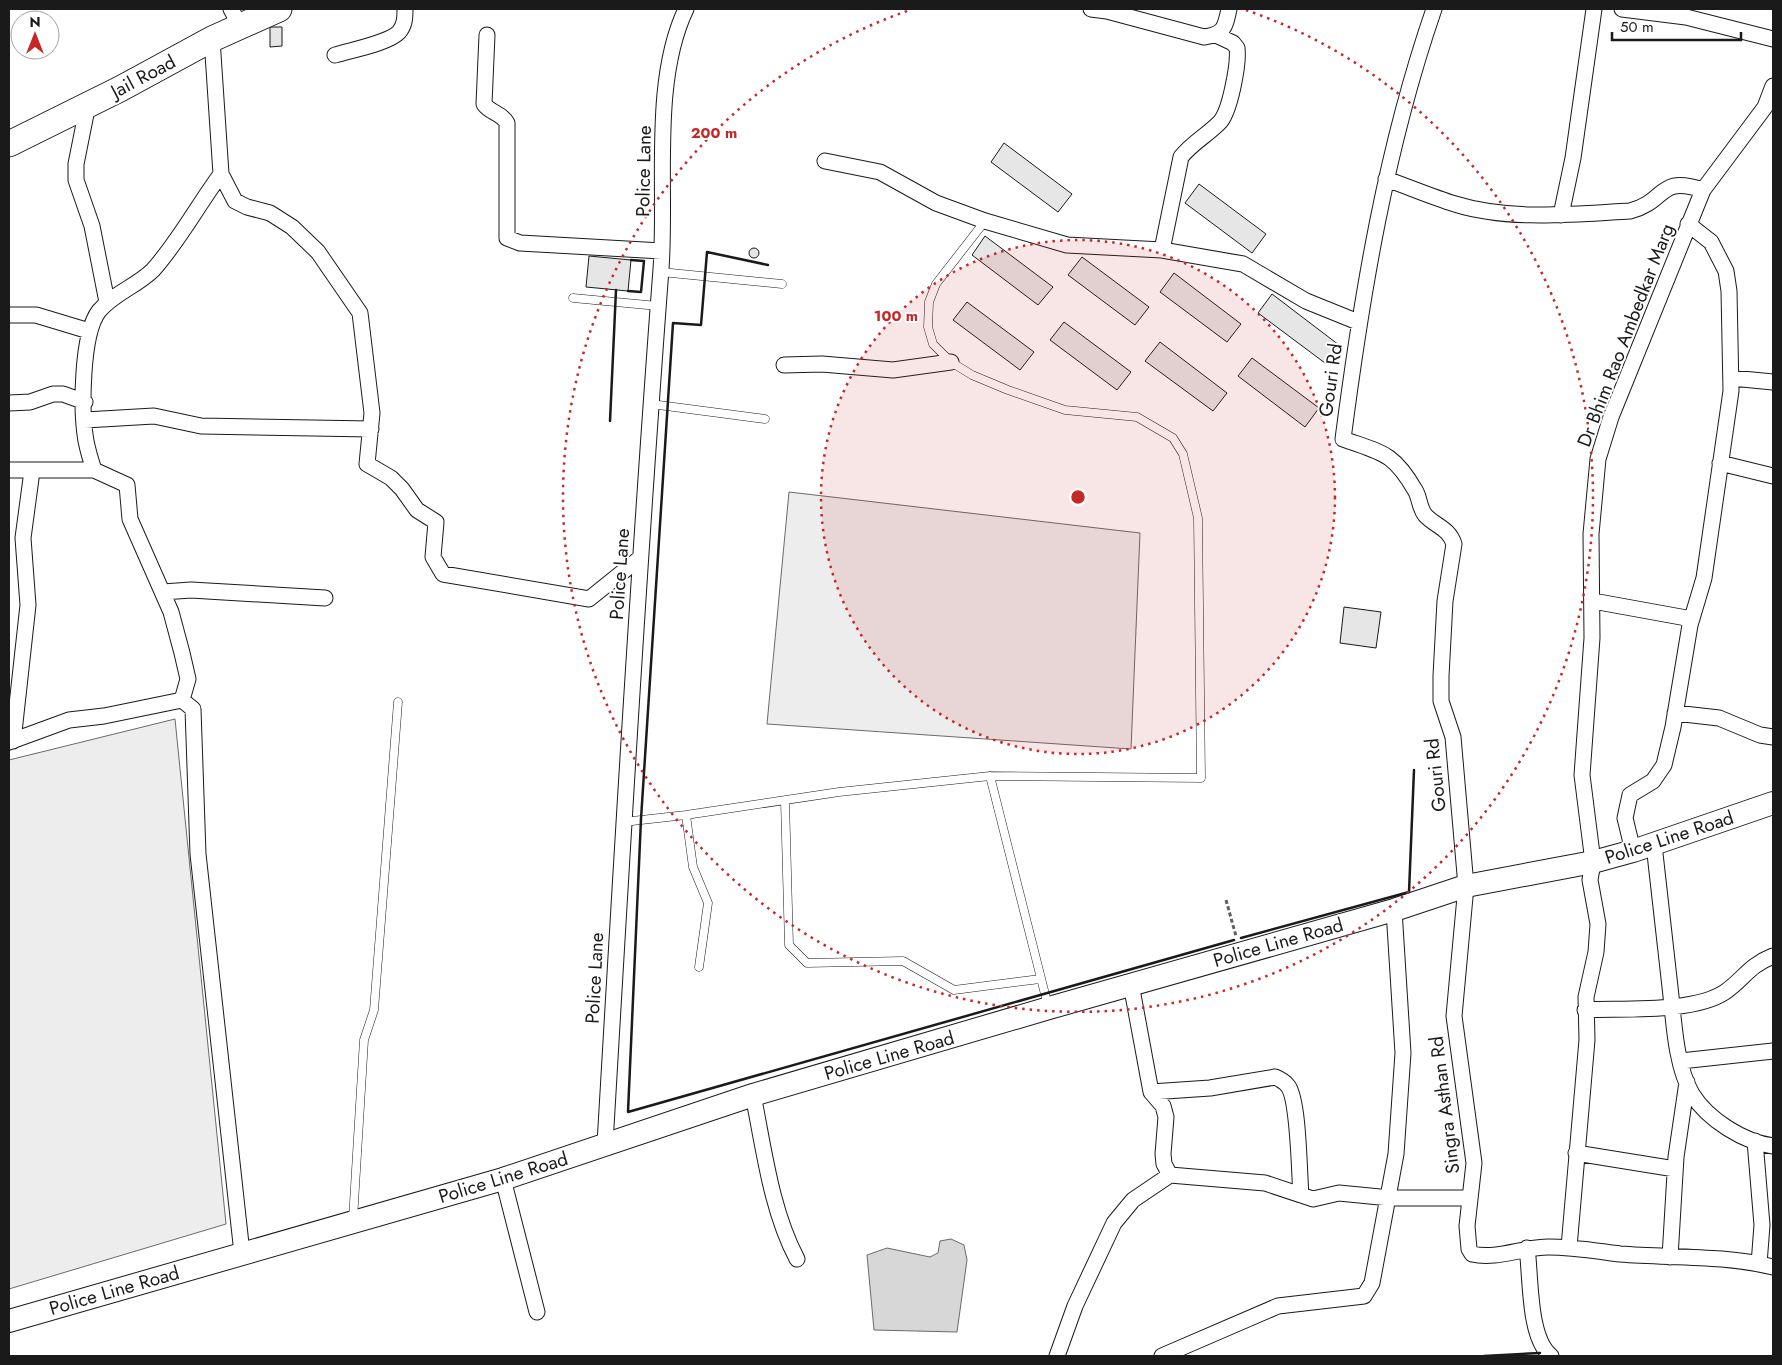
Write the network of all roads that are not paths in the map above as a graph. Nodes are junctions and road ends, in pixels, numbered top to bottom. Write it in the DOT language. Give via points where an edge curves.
graph roads {
  1 [pos="278,9"];
  2 [pos="405,9"];
  3 [pos="686,9"];
  4 [pos="1090,9"];
  5 [pos="1229,9"];
  6 [pos="1434,9"];
  7 [pos="1594,9"];
  8 [pos="1622,9"];
  9 [pos="1107,10"];
  10 [pos="236,18"];
  11 [pos="488,35"];
  12 [pos="1216,35"];
  13 [pos="212,39"];
  14 [pos="1773,39"];
  15 [pos="335,55"];
  16 [pos="1773,86"];
  17 [pos="88,104"];
  18 [pos="9,144"];
  19 [pos="825,161"];
  20 [pos="221,174"];
  21 [pos="1386,179"];
  22 [pos="1703,190"];
  23 [pos="1561,215"];
  24 [pos="985,221"];
  25 [pos="1688,224"];
  26 [pos="1162,250"];
  27 [pos="662,251"];
  28 [pos="661,272"];
  29 [pos="782,284"];
  30 [pos="573,298"];
  31 [pos="107,302"];
  32 [pos="658,306"];
  33 [pos="9,315"];
  34 [pos="1358,322"];
  35 [pos="90,330"];
  36 [pos="951,362"];
  37 [pos="784,365"];
  38 [pos="1732,378"];
  39 [pos="1773,382"];
  40 [pos="84,402"];
  41 [pos="9,403"];
  42 [pos="651,404"];
  43 [pos="84,420"];
  44 [pos="765,420"];
  45 [pos="371,430"];
  46 [pos="1720,463"];
  47 [pos="9,470"];
  48 [pos="32,470"];
  49 [pos="94,470"];
  50 [pos="1773,476"];
  51 [pos="640,558"];
  52 [pos="163,592"];
  53 [pos="325,598"];
  54 [pos="1593,601"];
  55 [pos="1692,619"];
  56 [pos="182,700"];
  57 [pos="398,702"];
  58 [pos="1675,712"];
  59 [pos="1773,737"];
  60 [pos="11,741"];
  61 [pos="990,776"];
  62 [pos="785,801"];
  63 [pos="1773,803"];
  64 [pos="686,816"];
  65 [pos="623,822"];
  66 [pos="1644,848"];
  67 [pos="1593,862"];
  68 [pos="1466,886"];
  69 [pos="1394,910"];
  70 [pos="1773,956"];
  71 [pos="699,967"];
  72 [pos="1040,978"];
  73 [pos="1131,984"];
  74 [pos="1672,1007"];
  75 [pos="1049,1008"];
  76 [pos="1585,1010"];
  77 [pos="1773,1052"];
  78 [pos="1681,1061"];
  79 [pos="1687,1082"];
  80 [pos="1151,1092"];
  81 [pos="753,1095"];
  82 [pos="1755,1141"];
  83 [pos="605,1144"];
  84 [pos="1773,1146"];
  85 [pos="1576,1153"];
  86 [pos="1675,1169"];
  87 [pos="1170,1175"];
  88 [pos="502,1179"];
  89 [pos="1301,1195"];
  90 [pos="1390,1198"];
  91 [pos="1470,1198"];
  92 [pos="353,1221"];
  93 [pos="1569,1246"];
  94 [pos="1527,1248"];
  95 [pos="242,1253"];
  96 [pos="1670,1257"];
  97 [pos="797,1259"];
  98 [pos="1766,1266"];
  99 [pos="537,1312"];
  100 [pos="9,1321"];
  101 [pos="1057,1356"];
  102 [pos="1162,1356"];
  103 [pos="1551,1356"];
  1 -- 10 [label="main road, Jail Road"];
  2 -- 15 [label="street" via="405,23 399,33"];
  3 -- 27 [label="street, Police Lane" via="671,59 664,109"];
  4 -- 9 [label="street"];
  5 -- 12 [label="street" via="1223,30"];
  6 -- 21 [label="street, Gouri Rd" via="1408,88"];
  7 -- 23 [label="street"];
  8 -- 14 [label="street" via="1686,17"];
  9 -- 12 [label="street" via="1204,37"];
  10 -- 13 [label="main road, Jail Road"];
  11 -- 27 [label="street" via="484,104 507,123 507,238 520,243"];
  12 -- 26 [label="street" via="1237,48 1227,110 1218,124 1189,146 1181,158"];
  13 -- 17 [label="main road, Jail Road"];
  13 -- 20 [label="street"];
  16 -- 22 [label="street, Dr Bhim Rao Ambedkar Marg" via="1766,107"];
  17 -- 18 [label="main road, Jail Road"];
  17 -- 31 [label="street" via="76,180 92,226"];
  19 -- 24 [label="street" via="880,172 936,203"];
  20 -- 31 [label="street" via="151,272"];
  20 -- 45 [label="street" via="236,200 270,213 305,239 318,252 360,313"];
  21 -- 23 [label="street" via="1456,204 1492,211"];
  21 -- 34 [label="street, Gouri Rd"];
  22 -- 23 [label="street" via="1675,184 1644,208"];
  22 -- 25 [label="street, Dr Bhim Rao Ambedkar Marg"];
  24 -- 26 [label="street" via="1067,245"];
  24 -- 36 [label="lane" via="936,284 929,302 928,326 933,344"];
  25 -- 38 [label="street" via="1711,242 1726,271"];
  25 -- 54 [label="street, Dr Bhim Rao Ambedkar Marg" via="1599,453 1591,534"];
  26 -- 34 [label="street" via="1243,264 1306,301"];
  27 -- 28 [label="street, Police Lane"];
  28 -- 29 [label="lane"];
  28 -- 32 [label="street, Police Lane"];
  30 -- 32 [label="lane"];
  31 -- 35 [label="street"];
  32 -- 42 [label="street, Police Lane"];
  33 -- 35 [label="street" via="36,314"];
  34 -- 68 [label="street, Gouri Rd" via="1343,439 1386,454 1402,468 1418,493 1421,509 1452,535 1454,544 1445,600 1441,701 1453,736"];
  35 -- 40 [label="street"];
  36 -- 37 [label="street" via="893,370 822,364"];
  36 -- 61 [label="lane" via="972,375 1064,410 1137,417 1154,426 1173,438 1183,454 1198,518 1201,778"];
  38 -- 39 [label="street"];
  38 -- 46 [label="street"];
  40 -- 41 [label="street" via="63,394 52,394 30,402"];
  40 -- 43 [label="street"];
  42 -- 44 [label="lane"];
  42 -- 51 [label="street, Police Lane"];
  43 -- 45 [label="street" via="154,416 201,426"];
  43 -- 49 [label="street"];
  45 -- 51 [label="street" via="367,464 391,478 417,510 436,522 433,558 443,574 590,599"];
  46 -- 50 [label="street"];
  46 -- 55 [label="street" via="1704,578"];
  47 -- 48 [label="street"];
  48 -- 49 [label="street"];
  48 -- 60 [label="street" via="23,538 28,605"];
  49 -- 52 [label="street" via="127,485 130,519"];
  51 -- 65 [label="street, Police Lane"];
  52 -- 53 [label="street" via="191,590"];
  52 -- 56 [label="street" via="188,679"];
  54 -- 55 [label="street"];
  54 -- 67 [label="street, Dr Bhim Rao Ambedkar Marg" via="1582,775"];
  55 -- 58 [label="street"];
  56 -- 60 [label="street" via="69,720"];
  56 -- 95 [label="street" via="193,709 198,854"];
  57 -- 92 [label="lane" via="374,1010 364,1040"];
  58 -- 59 [label="street" via="1719,718"];
  58 -- 66 [label="street" via="1664,765 1658,777 1635,790 1627,801 1625,818"];
  61 -- 62 [label="lane"];
  61 -- 72 [label="lane"];
  62 -- 64 [label="lane"];
  62 -- 72 [label="lane" via="789,945 807,963 903,961 954,990"];
  63 -- 66 [label="street, Police Line Road"];
  64 -- 65 [label="lane"];
  64 -- 71 [label="lane" via="692,867 708,903"];
  65 -- 83 [label="street, Police Lane"];
  66 -- 67 [label="street, Police Line Road"];
  66 -- 74 [label="street"];
  67 -- 68 [label="street, Police Line Road"];
  67 -- 76 [label="street, Dr Bhim Rao Ambedkar Marg" via="1590,880 1597,909 1598,937"];
  68 -- 69 [label="street, Police Line Road"];
  68 -- 91 [label="street, Singra Asthan Rd" via="1454,1016 1474,1163"];
  69 -- 73 [label="street, Police Line Road"];
  69 -- 90 [label="street" via="1403,1053"];
  70 -- 74 [label="street" via="1756,963 1725,992"];
  72 -- 75 [label="lane"];
  73 -- 75 [label="street, Police Line Road"];
  73 -- 80 [label="street"];
  74 -- 76 [label="street"];
  74 -- 78 [label="street"];
  75 -- 81 [label="street, Police Line Road"];
  76 -- 85 [label="street, Dr Bhim Rao Ambedkar Marg" via="1587,1040"];
  77 -- 78 [label="street"];
  78 -- 79 [label="street"];
  79 -- 82 [label="street" via="1701,1107 1721,1123"];
  79 -- 86 [label="street"];
  80 -- 87 [label="street" via="1163,1106 1166,1127 1164,1159"];
  80 -- 89 [label="street" via="1210,1088 1275,1078 1281,1080 1288,1086 1293,1103"];
  81 -- 83 [label="street, Police Line Road"];
  81 -- 97 [label="street" via="775,1200"];
  82 -- 84 [label="street"];
  82 -- 98 [label="street"];
  83 -- 88 [label="street, Police Line Road"];
  85 -- 86 [label="street"];
  85 -- 93 [label="street, Dr Bhim Rao Ambedkar Marg"];
  86 -- 96 [label="street"];
  87 -- 89 [label="street" via="1256,1181"];
  87 -- 101 [label="street" via="1133,1200 1114,1223 1075,1306"];
  88 -- 92 [label="street, Police Line Road"];
  88 -- 99 [label="street"];
  89 -- 90 [label="street" via="1313,1199 1339,1193"];
  90 -- 91 [label="street"];
  90 -- 102 [label="street" via="1372,1283 1364,1296 1278,1306"];
  91 -- 94 [label="street, Singra Asthan Rd" via="1467,1226 1472,1254 1491,1255"];
  92 -- 95 [label="street, Police Line Road"];
  93 -- 94 [label="street, Singra Asthan Rd"];
  93 -- 96 [label="street, Singra Asthan Rd"];
  94 -- 103 [label="street" via="1536,1325 1542,1346"];
  95 -- 100 [label="street, Police Line Road"];
  96 -- 98 [label="street, Singra Asthan Rd"];
}
